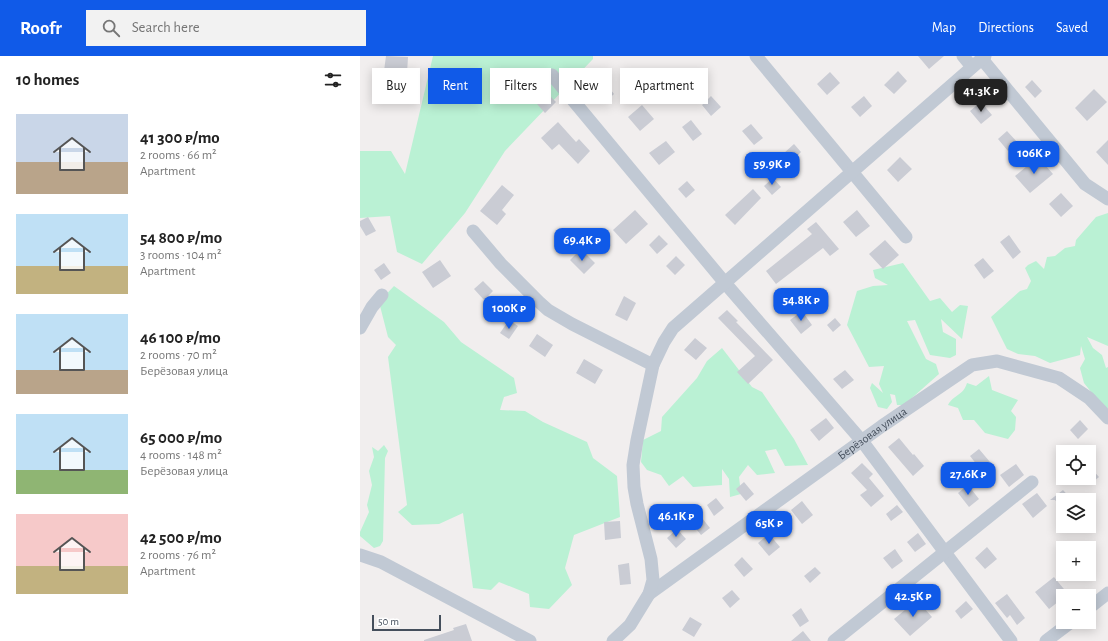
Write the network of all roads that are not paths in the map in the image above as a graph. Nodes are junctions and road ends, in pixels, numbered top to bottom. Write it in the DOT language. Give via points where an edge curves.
graph roads {
  1 [pos="756,56"];
  2 [pos="963,56"];
  3 [pos="980,61"];
  4 [pos="552,75"];
  5 [pos="852,172"];
  6 [pos="1108,199"];
  7 [pos="473,231"];
  8 [pos="906,237"];
  9 [pos="725,283"];
  10 [pos="382,295"];
  11 [pos="360,328"];
  12 [pos="653,365"];
  13 [pos="1108,418"];
  14 [pos="862,441"];
  15 [pos="1032,482"];
  16 [pos="946,552"];
  17 [pos="360,555"];
  18 [pos="1108,593"];
  19 [pos="649,594"];
  20 [pos="1096,602"];
  21 [pos="1062,629"];
  22 [pos="530,641"];
  23 [pos="613,641"];
  24 [pos="834,641"];
  25 [pos="1011,641"];
  26 [pos="1046,641"];
  1 -- 5 [label="street"];
  2 -- 3 [label="street"];
  3 -- 5 [label="street"];
  3 -- 6 [label="street" via="1085,184"];
  4 -- 9 [label="street"];
  5 -- 8 [label="street"];
  5 -- 9 [label="street"];
  7 -- 12 [label="street" via="501,264 548,310"];
  9 -- 12 [label="street" via="673,328"];
  9 -- 14 [label="street"];
  10 -- 11 [label="street"];
  12 -- 19 [label="street" via="634,465 637,504 651,559 652,580"];
  13 -- 14 [label="street, Берёзовая улица" via="1089,398 1059,378 997,361 972,365"];
  14 -- 16 [label="street"];
  14 -- 19 [label="street, Берёзовая улица"];
  15 -- 16 [label="street"];
  16 -- 24 [label="street"];
  16 -- 25 [label="street"];
  17 -- 22 [label="street" via="381,562"];
  18 -- 20 [label="street"];
  19 -- 23 [label="street" via="630,625"];
  21 -- 26 [label="street"];
}
